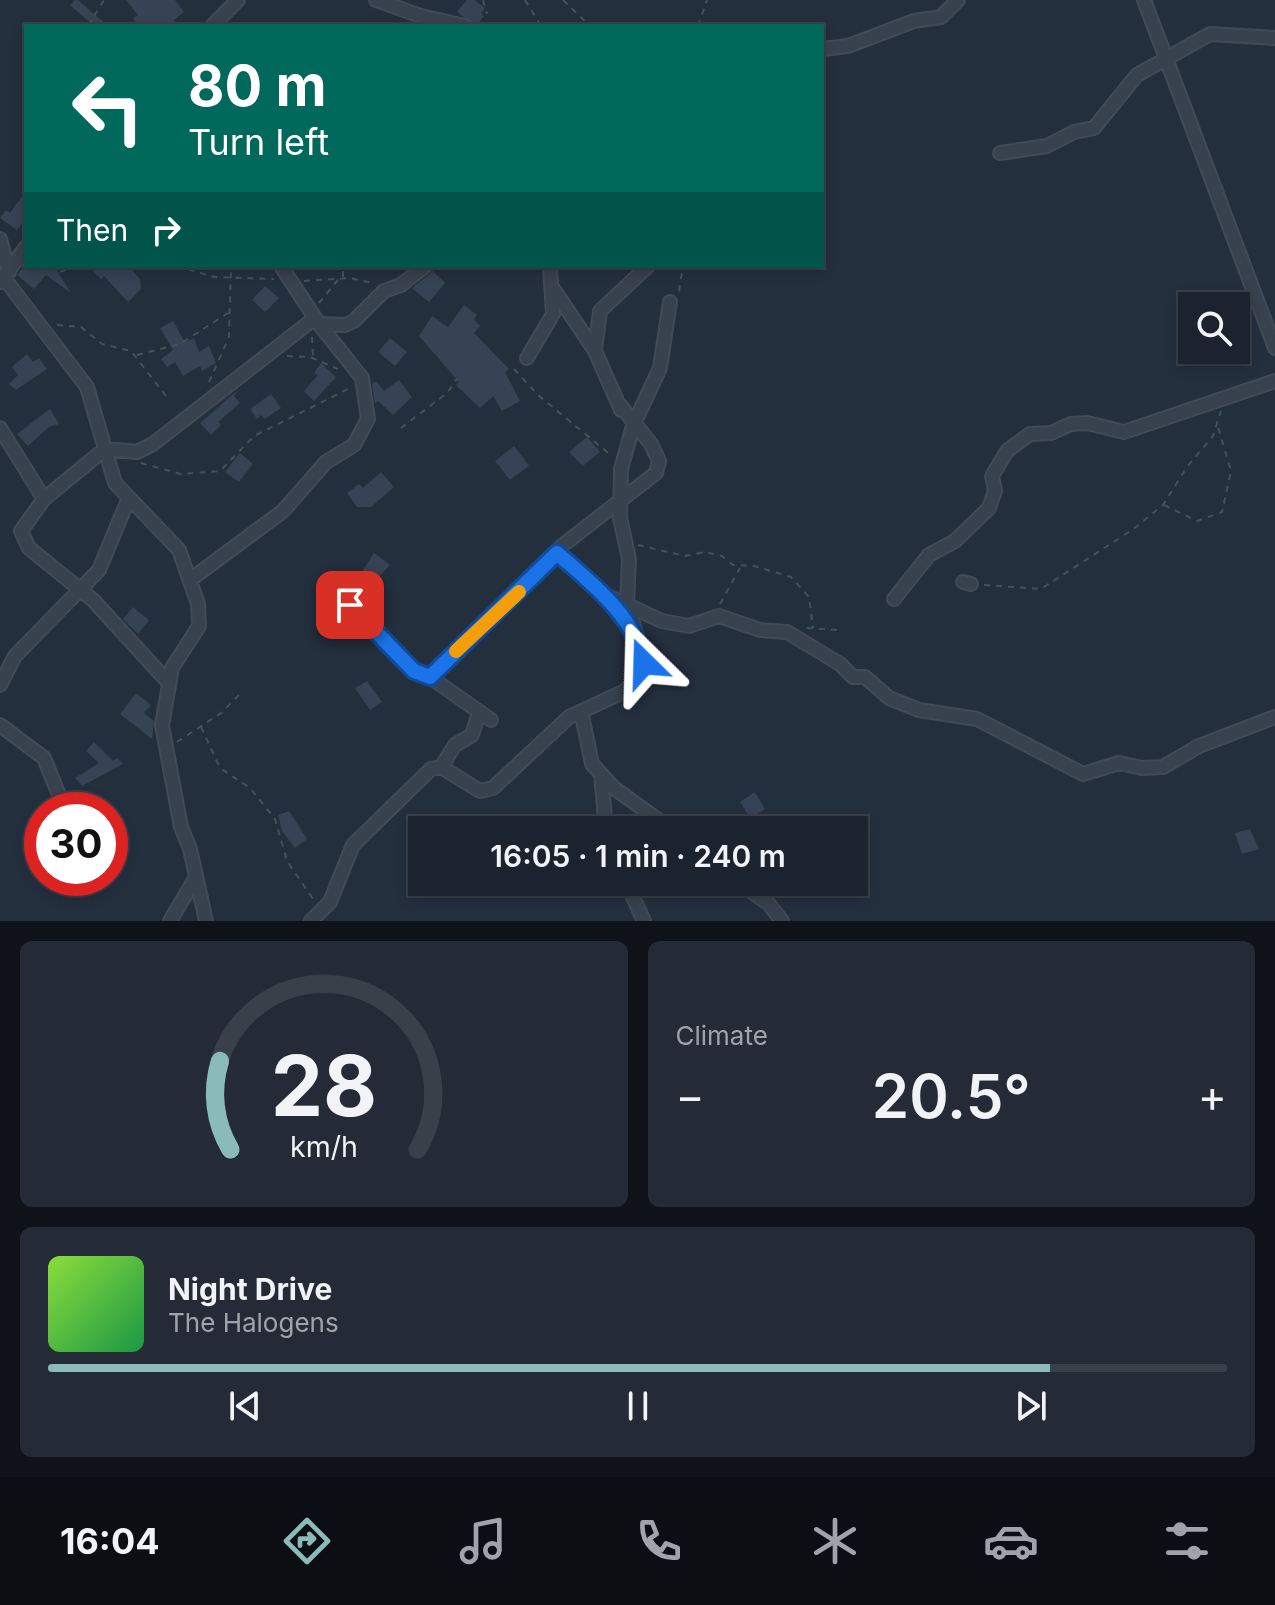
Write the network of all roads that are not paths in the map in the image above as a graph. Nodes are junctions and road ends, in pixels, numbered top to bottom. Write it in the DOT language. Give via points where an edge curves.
graph roads {
  1 [pos="238,0"];
  2 [pos="376,0"];
  3 [pos="399,0"];
  4 [pos="958,0"];
  5 [pos="1144,0"];
  6 [pos="421,18"];
  7 [pos="214,24"];
  8 [pos="454,24"];
  9 [pos="1275,38"];
  10 [pos="824,49"];
  11 [pos="1165,58"];
  12 [pos="1000,153"];
  13 [pos="0,239"];
  14 [pos="24,250"];
  15 [pos="282,268"];
  16 [pos="422,268"];
  17 [pos="550,268"];
  18 [pos="646,268"];
  19 [pos="5,277"];
  20 [pos="552,287"];
  21 [pos="670,302"];
  22 [pos="314,321"];
  23 [pos="1275,348"];
  24 [pos="595,351"];
  25 [pos="527,358"];
  26 [pos="1275,381"];
  27 [pos="0,428"];
  28 [pos="631,430"];
  29 [pos="105,449"];
  30 [pos="44,499"];
  31 [pos="128,500"];
  32 [pos="621,500"];
  33 [pos="557,553"];
  34 [pos="190,580"];
  35 [pos="80,589"];
  36 [pos="337,593"];
  37 [pos="601,593"];
  38 [pos="894,599"];
  39 [pos="627,603"];
  40 [pos="635,633"];
  41 [pos="430,677"];
  42 [pos="168,682"];
  43 [pos="0,685"];
  44 [pos="581,711"];
  45 [pos="479,712"];
  46 [pos="1275,717"];
  47 [pos="491,720"];
  48 [pos="0,725"];
  49 [pos="441,767"];
  50 [pos="601,774"];
  51 [pos="58,792"];
  52 [pos="605,816"];
  53 [pos="653,816"];
  54 [pos="196,877"];
  55 [pos="632,896"];
  56 [pos="758,896"];
  57 [pos="170,921"];
  58 [pos="206,921"];
  59 [pos="311,921"];
  60 [pos="644,921"];
  61 [pos="782,921"];
  1 -- 7 [label="street"];
  2 -- 6 [label="street"];
  3 -- 6 [label="street"];
  4 -- 10 [label="street" via="941,17"];
  5 -- 11 [label="street"];
  6 -- 8 [label="street"];
  9 -- 11 [label="street" via="1210,34"];
  11 -- 12 [label="street" via="1130,82 1094,128 1047,146"];
  11 -- 23 [label="street"];
  13 -- 19 [label="street"];
  14 -- 19 [label="street"];
  15 -- 22 [label="street"];
  16 -- 22 [label="street" via="384,291 345,325"];
  17 -- 20 [label="street"];
  18 -- 24 [label="street" via="600,311"];
  19 -- 29 [label="street" via="87,387"];
  20 -- 24 [label="street"];
  20 -- 25 [label="street" via="553,314"];
  21 -- 28 [label="street" via="660,368"];
  22 -- 29 [label="street" via="153,444 137,452"];
  22 -- 34 [label="street" via="362,382 368,419 354,445 326,462 283,511"];
  24 -- 28 [label="street"];
  26 -- 38 [label="street" via="1124,432 1087,423 1030,434 1007,451 992,476 995,491 989,508 955,541 929,555"];
  27 -- 30 [label="street"];
  28 -- 32 [label="street"];
  28 -- 32 [label="street" via="651,444 659,461 656,473"];
  29 -- 30 [label="street"];
  29 -- 31 [label="street" via="115,483"];
  30 -- 35 [label="street" via="21,531 29,548"];
  31 -- 34 [label="street" via="179,550"];
  31 -- 35 [label="street" via="99,570"];
  32 -- 33 [label="street"];
  32 -- 39 [label="street" via="629,559"];
  33 -- 37 [label="street"];
  33 -- 41 [label="street"];
  34 -- 42 [label="street" via="199,626"];
  35 -- 42 [label="street"];
  35 -- 43 [label="street" via="15,656"];
  36 -- 41 [label="street" via="414,671"];
  37 -- 39 [label="street"];
  37 -- 40 [label="street"];
  39 -- 40 [label="street"];
  39 -- 46 [label="street" via="662,621 689,626 728,618 752,628 787,632 853,677 865,677 889,698 919,710 977,719 1083,774 1119,763 1163,767 1199,746"];
  40 -- 44 [label="street" via="644,663 642,677"];
  41 -- 45 [label="street"];
  42 -- 54 [label="street" via="162,725"];
  44 -- 49 [label="street" via="493,788 480,791"];
  44 -- 50 [label="street" via="592,764"];
  45 -- 47 [label="street"];
  45 -- 49 [label="street" via="472,735 455,745"];
  48 -- 51 [label="street" via="44,758"];
  49 -- 59 [label="street" via="431,769 353,845 336,890"];
  50 -- 52 [label="street"];
  50 -- 53 [label="street"];
  54 -- 57 [label="street"];
  54 -- 58 [label="street"];
  55 -- 60 [label="street"];
  56 -- 61 [label="street"];
}
